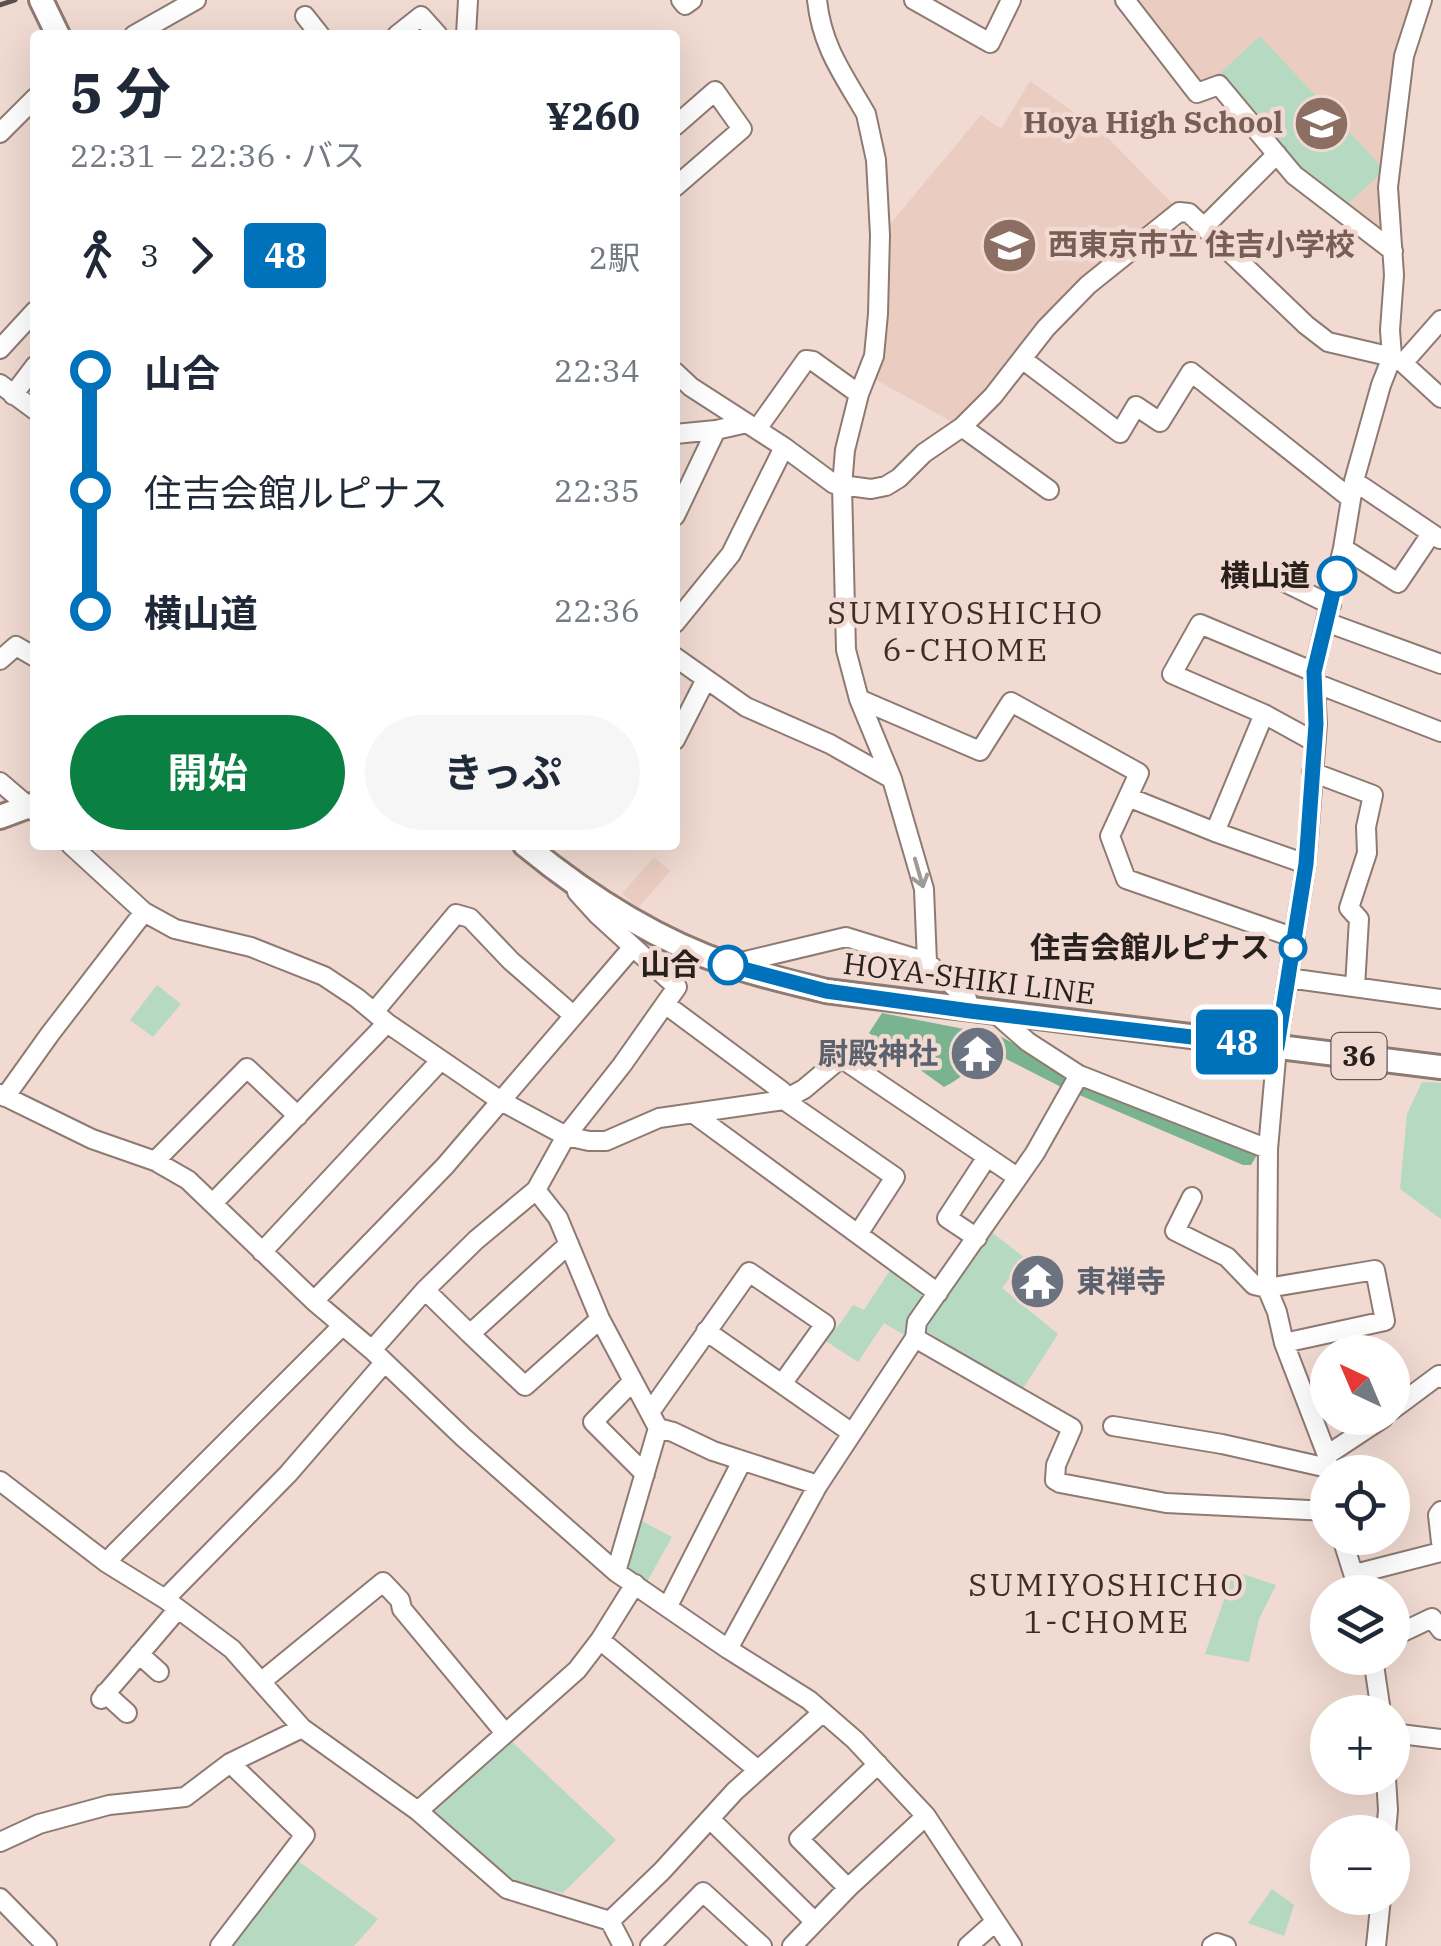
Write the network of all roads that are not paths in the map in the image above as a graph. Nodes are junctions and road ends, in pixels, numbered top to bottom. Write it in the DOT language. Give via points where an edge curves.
graph roads {
  1 [pos="41,0"];
  2 [pos="196,0"];
  3 [pos="468,0"];
  4 [pos="681,0"];
  5 [pos="692,0"];
  6 [pos="817,0"];
  7 [pos="1011,0"];
  8 [pos="1125,0"];
  9 [pos="1422,0"];
  10 [pos="920,2"];
  11 [pos="305,16"];
  12 [pos="56,30"];
  13 [pos="143,30"];
  14 [pos="316,30"];
  15 [pos="403,30"];
  16 [pos="434,30"];
  17 [pos="466,30"];
  18 [pos="30,103"];
  19 [pos="680,122"];
  20 [pos="0,133"];
  21 [pos="1277,154"];
  22 [pos="680,183"];
  23 [pos="1204,227"];
  24 [pos="1393,251"];
  25 [pos="30,316"];
  26 [pos="1441,320"];
  27 [pos="0,349"];
  28 [pos="1022,359"];
  29 [pos="1397,360"];
  30 [pos="30,370"];
  31 [pos="680,377"];
  32 [pos="6,390"];
  33 [pos="859,394"];
  34 [pos="1441,398"];
  35 [pos="30,407"];
  36 [pos="752,426"];
  37 [pos="962,427"];
  38 [pos="716,430"];
  39 [pos="680,434"];
  40 [pos="784,447"];
  41 [pos="842,486"];
  42 [pos="1050,490"];
  43 [pos="1352,490"];
  44 [pos="680,506"];
  45 [pos="1436,537"];
  46 [pos="1343,548"];
  47 [pos="1266,573"];
  48 [pos="1328,614"];
  49 [pos="680,617"];
  50 [pos="30,654"];
  51 [pos="0,660"];
  52 [pos="680,661"];
  53 [pos="1441,664"];
  54 [pos="1314,677"];
  55 [pos="706,679"];
  56 [pos="859,700"];
  57 [pos="1264,714"];
  58 [pos="680,730"];
  59 [pos="1441,732"];
  60 [pos="1315,742"];
  61 [pos="1312,772"];
  62 [pos="892,779"];
  63 [pos="0,782"];
  64 [pos="1128,797"];
  65 [pos="30,805"];
  66 [pos="30,808"];
  67 [pos="0,817"];
  68 [pos="1214,832"];
  69 [pos="76,850"];
  70 [pos="531,850"];
  71 [pos="1306,864"];
  72 [pos="560,874"];
  73 [pos="144,912"];
  74 [pos="1295,938"];
  75 [pos="632,948"];
  76 [pos="926,962"];
  77 [pos="728,965"];
  78 [pos="1288,978"];
  79 [pos="1354,988"];
  80 [pos="1441,999"];
  81 [pos="665,1004"];
  82 [pos="970,1011"];
  83 [pos="996,1014"];
  84 [pos="573,1015"];
  85 [pos="381,1018"];
  86 [pos="1277,1047"];
  87 [pos="441,1060"];
  88 [pos="1441,1068"];
  89 [pos="1079,1075"];
  90 [pos="2,1095"];
  91 [pos="784,1100"];
  92 [pos="501,1101"];
  93 [pos="694,1114"];
  94 [pos="298,1116"];
  95 [pos="566,1136"];
  96 [pos="1268,1148"];
  97 [pos="987,1156"];
  98 [pos="156,1161"];
  99 [pos="1017,1177"];
  100 [pos="536,1190"];
  101 [pos="1192,1197"];
  102 [pos="214,1202"];
  103 [pos="858,1234"];
  104 [pos="977,1238"];
  105 [pos="569,1244"];
  106 [pos="262,1252"];
  107 [pos="1267,1288"];
  108 [pos="424,1290"];
  109 [pos="938,1293"];
  110 [pos="314,1302"];
  111 [pos="600,1319"];
  112 [pos="342,1326"];
  113 [pos="706,1331"];
  114 [pos="470,1334"];
  115 [pos="915,1338"];
  116 [pos="1284,1343"];
  117 [pos="378,1356"];
  118 [pos="1441,1378"];
  119 [pos="634,1381"];
  120 [pos="782,1384"];
  121 [pos="1410,1397"];
  122 [pos="654,1420"];
  123 [pos="1114,1426"];
  124 [pos="852,1434"];
  125 [pos="1363,1435"];
  126 [pos="1324,1455"];
  127 [pos="1340,1455"];
  128 [pos="742,1461"];
  129 [pos="1310,1463"];
  130 [pos="645,1474"];
  131 [pos="0,1480"];
  132 [pos="818,1485"];
  133 [pos="1310,1510"];
  134 [pos="1441,1511"];
  135 [pos="1441,1542"];
  136 [pos="1441,1552"];
  137 [pos="107,1564"];
  138 [pos="616,1572"];
  139 [pos="1379,1575"];
  140 [pos="635,1584"];
  141 [pos="171,1604"];
  142 [pos="668,1606"];
  143 [pos="1410,1628"];
  144 [pos="1441,1630"];
  145 [pos="600,1640"];
  146 [pos="728,1649"];
  147 [pos="139,1654"];
  148 [pos="159,1672"];
  149 [pos="262,1681"];
  150 [pos="823,1712"];
  151 [pos="127,1713"];
  152 [pos="302,1728"];
  153 [pos="505,1734"];
  154 [pos="1410,1736"];
  155 [pos="1441,1739"];
  156 [pos="230,1764"];
  157 [pos="878,1764"];
  158 [pos="758,1770"];
  159 [pos="418,1811"];
  160 [pos="926,1816"];
  161 [pos="710,1819"];
  162 [pos="0,1842"];
  163 [pos="848,1888"];
  164 [pos="0,1898"];
  165 [pos="1379,1915"];
  166 [pos="610,1922"];
  167 [pos="815,1922"];
  168 [pos="996,1922"];
  169 [pos="28,1938"];
  170 [pos="47,1946"];
  171 [pos="220,1946"];
  172 [pos="624,1946"];
  173 [pos="650,1946"];
  174 [pos="762,1946"];
  175 [pos="792,1946"];
  176 [pos="968,1946"];
  177 [pos="1012,1946"];
  178 [pos="1212,1946"];
  179 [pos="1226,1946"];
  180 [pos="1376,1946"];
  1 -- 12 [label="main road"];
  2 -- 13 [label="street"];
  3 -- 17 [label="street"];
  4 -- 5 [label="street"];
  6 -- 33 [label="street" via="827,48 866,114 876,160 878,314 874,356"];
  7 -- 10 [label="street" via="990,42"];
  8 -- 21 [label="street" via="1197,93 1219,84"];
  9 -- 24 [label="street" via="1404,56 1388,187"];
  11 -- 14 [label="street"];
  15 -- 16 [label="street" via="421,16"];
  18 -- 20 [label="street"];
  19 -- 22 [label="street" via="715,91 742,129"];
  21 -- 23 [label="street"];
  21 -- 24 [label="street" via="1294,175"];
  23 -- 28 [label="street" via="1179,212 1088,284"];
  23 -- 29 [label="street" via="1328,342"];
  24 -- 29 [label="street" via="1390,330"];
  25 -- 27 [label="street"];
  26 -- 29 [label="street"];
  28 -- 37 [label="street"];
  28 -- 43 [label="street" via="1120,433 1136,406 1160,422 1192,372"];
  29 -- 34 [label="street"];
  29 -- 43 [label="street" via="1381,385"];
  30 -- 32 [label="street"];
  31 -- 36 [label="street"];
  32 -- 35 [label="street"];
  33 -- 36 [label="street" via="806,360"];
  33 -- 41 [label="street"];
  36 -- 38 [label="street"];
  36 -- 40 [label="street"];
  37 -- 41 [label="street" via="886,486"];
  37 -- 42 [label="street"];
  38 -- 39 [label="street"];
  38 -- 44 [label="street"];
  40 -- 41 [label="street"];
  40 -- 49 [label="street" via="731,554"];
  41 -- 56 [label="street" via="846,650"];
  43 -- 45 [label="street"];
  43 -- 46 [label="street"];
  45 -- 46 [label="street" via="1398,583"];
  46 -- 48 [label="street"];
  47 -- 48 [label="street"];
  48 -- 53 [label="street"];
  48 -- 54 [label="street"];
  50 -- 51 [label="street" via="16,646"];
  52 -- 55 [label="street"];
  54 -- 57 [label="street" via="1200,624 1172,674"];
  54 -- 59 [label="street"];
  54 -- 60 [label="street"];
  55 -- 58 [label="street"];
  55 -- 62 [label="street" via="746,707"];
  56 -- 62 [label="street"];
  56 -- 64 [label="street" via="980,751 1011,702 1139,773"];
  57 -- 60 [label="street"];
  57 -- 68 [label="street"];
  60 -- 61 [label="street"];
  61 -- 71 [label="street"];
  61 -- 79 [label="street" via="1373,795 1367,853 1350,908 1358,919"];
  62 -- 76 [label="street, one-way" via="924,889"];
  63 -- 65 [label="street"];
  64 -- 68 [label="street"];
  64 -- 74 [label="street" via="1110,836 1126,879"];
  66 -- 67 [label="main road"];
  68 -- 71 [label="street"];
  69 -- 73 [label="street"];
  70 -- 72 [label="main road, HOYA-SHIKI LINE / 36"];
  71 -- 74 [label="street"];
  72 -- 75 [label="street"];
  72 -- 77 [label="main road, HOYA-SHIKI LINE / 36" via="636,922"];
  73 -- 85 [label="street" via="175,929 251,947 324,976"];
  73 -- 90 [label="street"];
  74 -- 78 [label="street"];
  75 -- 81 [label="street" via="676,987"];
  75 -- 84 [label="street"];
  76 -- 77 [label="street" via="846,937"];
  76 -- 82 [label="street" via="967,999"];
  77 -- 82 [label="main road, HOYA-SHIKI LINE / 36" via="826,991"];
  78 -- 79 [label="street"];
  78 -- 86 [label="street"];
  79 -- 80 [label="street"];
  81 -- 91 [label="street" via="782,1091"];
  81 -- 95 [label="street"];
  82 -- 83 [label="main road, HOYA-SHIKI LINE / 36"];
  83 -- 86 [label="main road, HOYA-SHIKI LINE / 36"];
  83 -- 89 [label="street"];
  84 -- 85 [label="street" via="470,918 456,914"];
  84 -- 92 [label="street"];
  85 -- 87 [label="street"];
  85 -- 94 [label="street"];
  86 -- 88 [label="main road, HOYA-SHIKI LINE / 36"];
  86 -- 96 [label="street"];
  87 -- 92 [label="street"];
  87 -- 106 [label="street"];
  89 -- 96 [label="street"];
  89 -- 99 [label="street"];
  90 -- 98 [label="street"];
  91 -- 93 [label="street"];
  91 -- 97 [label="street" via="841,1058"];
  91 -- 103 [label="street" via="895,1178"];
  92 -- 95 [label="street"];
  92 -- 110 [label="street"];
  93 -- 95 [label="street" via="659,1118 606,1140"];
  93 -- 103 [label="street"];
  94 -- 98 [label="street" via="247,1068"];
  94 -- 102 [label="street"];
  95 -- 100 [label="street"];
  96 -- 107 [label="street"];
  97 -- 99 [label="street"];
  97 -- 104 [label="street" via="946,1218"];
  98 -- 102 [label="street"];
  99 -- 104 [label="street"];
  100 -- 105 [label="street"];
  100 -- 108 [label="street"];
  101 -- 107 [label="street" via="1176,1231 1227,1257 1254,1285"];
  102 -- 106 [label="street"];
  103 -- 109 [label="street"];
  104 -- 109 [label="street"];
  105 -- 111 [label="street"];
  105 -- 114 [label="street"];
  106 -- 110 [label="street"];
  107 -- 116 [label="street"];
  107 -- 116 [label="street" via="1375,1270 1385,1322"];
  108 -- 114 [label="street"];
  108 -- 117 [label="street"];
  109 -- 115 [label="street" via="917,1322"];
  110 -- 112 [label="street"];
  111 -- 114 [label="street" via="526,1386"];
  111 -- 119 [label="street"];
  112 -- 117 [label="street"];
  112 -- 137 [label="street"];
  113 -- 120 [label="street"];
  113 -- 120 [label="street" via="749,1272 825,1324"];
  113 -- 122 [label="street"];
  115 -- 124 [label="street"];
  115 -- 133 [label="street" via="1072,1428 1056,1466 1060,1483 1166,1503"];
  116 -- 126 [label="street"];
  117 -- 138 [label="street"];
  117 -- 141 [label="street" via="288,1474"];
  118 -- 121 [label="street"];
  119 -- 122 [label="street"];
  119 -- 130 [label="street" via="593,1422"];
  120 -- 124 [label="street"];
  122 -- 128 [label="street"];
  122 -- 130 [label="street"];
  123 -- 129 [label="street"];
  124 -- 132 [label="street"];
  125 -- 127 [label="street"];
  128 -- 132 [label="street"];
  128 -- 142 [label="street"];
  130 -- 138 [label="street"];
  131 -- 137 [label="street"];
  132 -- 146 [label="street"];
  134 -- 135 [label="street"];
  136 -- 139 [label="street"];
  137 -- 141 [label="street"];
  138 -- 140 [label="street"];
  140 -- 142 [label="street"];
  140 -- 145 [label="street"];
  141 -- 147 [label="street"];
  141 -- 149 [label="street" via="232,1649"];
  142 -- 146 [label="street"];
  143 -- 144 [label="street" via="1432,1618"];
  145 -- 153 [label="street" via="578,1670"];
  145 -- 158 [label="street"];
  146 -- 150 [label="street"];
  147 -- 148 [label="street"];
  147 -- 151 [label="street" via="103,1696"];
  149 -- 152 [label="street"];
  149 -- 153 [label="street" via="383,1582"];
  150 -- 157 [label="street"];
  150 -- 158 [label="street"];
  152 -- 156 [label="street"];
  152 -- 159 [label="street"];
  153 -- 159 [label="street"];
  154 -- 155 [label="street"];
  156 -- 162 [label="street" via="185,1797 108,1804"];
  156 -- 171 [label="street" via="305,1835"];
  157 -- 160 [label="street"];
  157 -- 163 [label="street" via="799,1840"];
  158 -- 161 [label="street"];
  159 -- 166 [label="street" via="507,1889"];
  160 -- 163 [label="street"];
  160 -- 168 [label="street"];
  161 -- 166 [label="street"];
  161 -- 167 [label="street"];
  163 -- 167 [label="street"];
  164 -- 169 [label="street"];
  165 -- 180 [label="street"];
  166 -- 172 [label="street"];
  167 -- 175 [label="street"];
  168 -- 176 [label="street"];
  168 -- 177 [label="street"];
  169 -- 170 [label="street"];
  173 -- 174 [label="street" via="703,1892"];
  178 -- 179 [label="street"];
}
